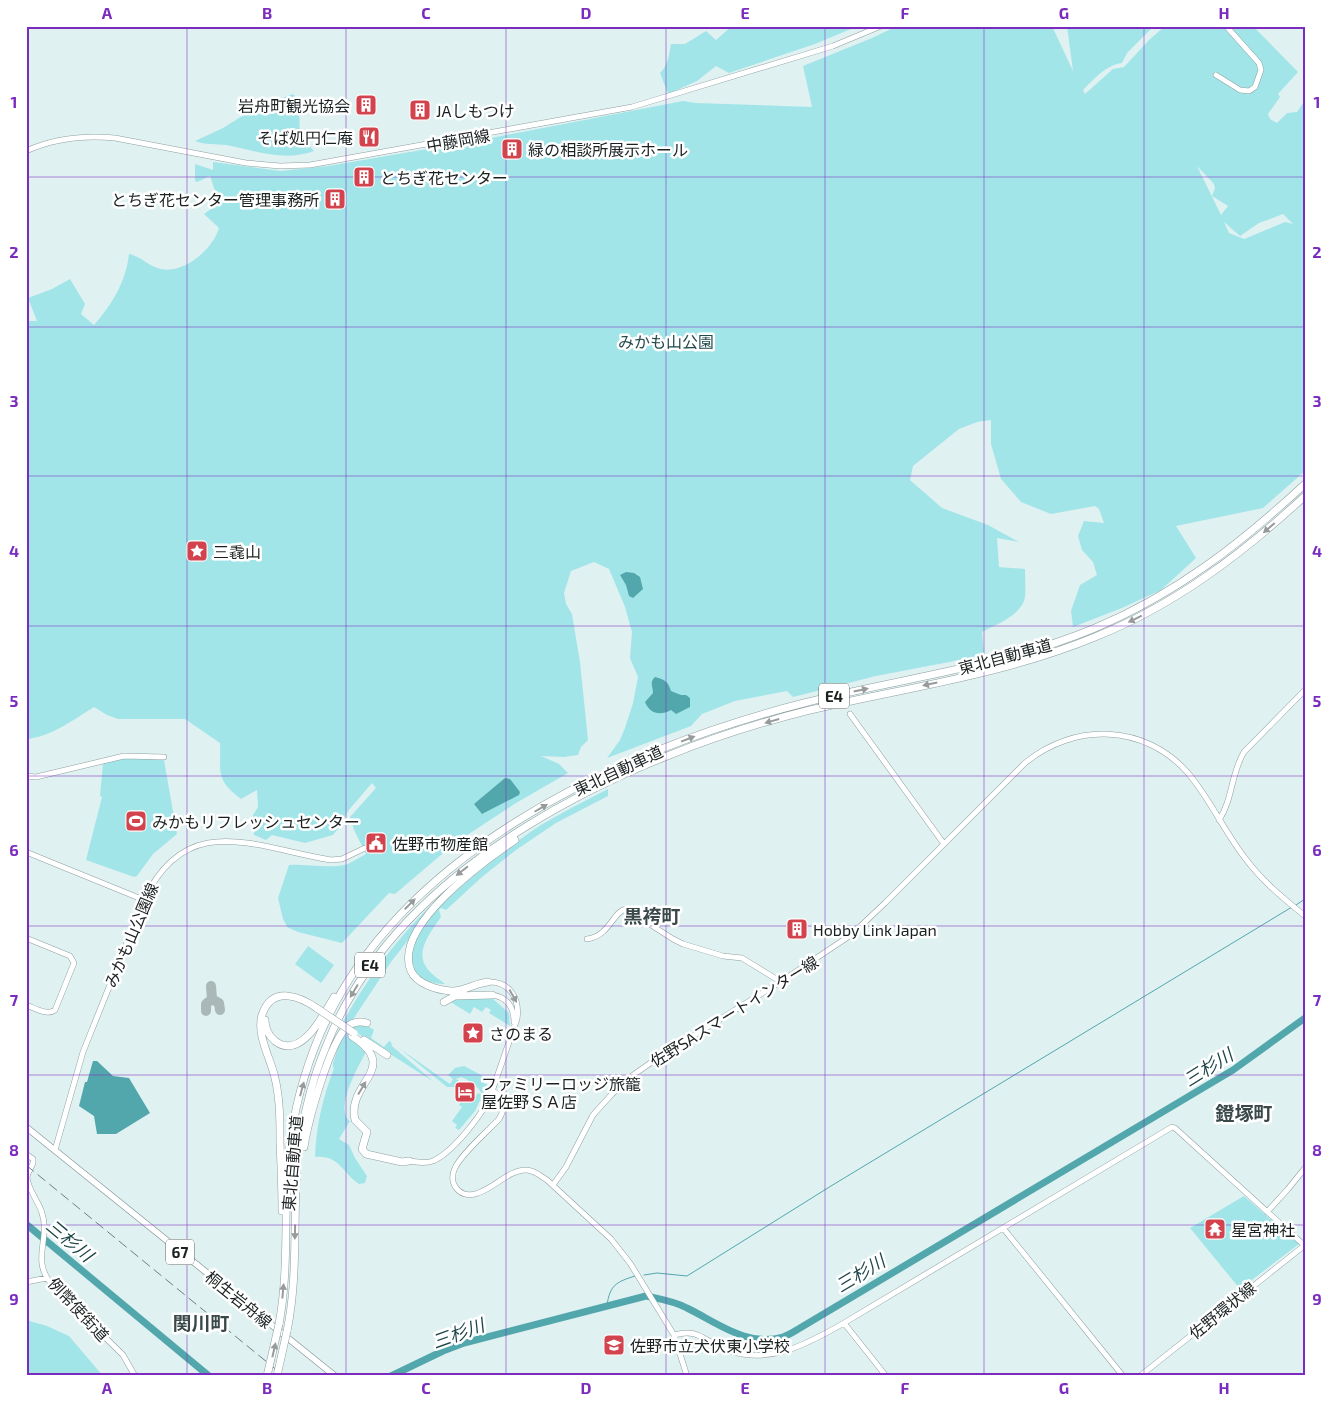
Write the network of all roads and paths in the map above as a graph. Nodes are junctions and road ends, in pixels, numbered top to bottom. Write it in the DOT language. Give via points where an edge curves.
graph roads {
  1 [pos="881,26"];
  2 [pos="1226,26"];
  3 [pos="1216,75"];
  4 [pos="26,151"];
  5 [pos="1305,484"];
  6 [pos="1305,496"];
  7 [pos="1305,690"];
  8 [pos="850,714"];
  9 [pos="164,757"];
  10 [pos="26,776"];
  11 [pos="547,815"];
  12 [pos="1219,820"];
  13 [pos="944,844"];
  14 [pos="365,848"];
  15 [pos="26,852"];
  16 [pos="144,900"];
  17 [pos="1305,916"];
  18 [pos="26,938"];
  19 [pos="587,939"];
  20 [pos="378,940"];
  21 [pos="488,982"];
  22 [pos="781,982"];
  23 [pos="492,995"];
  24 [pos="444,1002"];
  25 [pos="26,1004"];
  26 [pos="318,1010"];
  27 [pos="367,1023"];
  28 [pos="514,1025"];
  29 [pos="353,1034"];
  30 [pos="387,1055"];
  31 [pos="493,1091"];
  32 [pos="26,1127"];
  33 [pos="374,1136"];
  34 [pos="55,1150"];
  35 [pos="26,1154"];
  36 [pos="409,1161"];
  37 [pos="1305,1168"];
  38 [pos="296,1183"];
  39 [pos="553,1185"];
  40 [pos="1267,1212"];
  41 [pos="1003,1228"];
  42 [pos="1305,1246"];
  43 [pos="286,1258"];
  44 [pos="47,1278"];
  45 [pos="26,1282"];
  46 [pos="844,1323"];
  47 [pos="674,1335"];
  48 [pos="135,1376"];
  49 [pos="267,1376"];
  50 [pos="277,1376"];
  51 [pos="335,1376"];
  52 [pos="687,1376"];
  53 [pos="886,1376"];
  54 [pos="1123,1376"];
  55 [pos="1140,1376"];
  1 -- 4 [label="main road, 中藤岡線" via="833,46 632,107 310,165 255,165 94,136 60,140"];
  2 -- 3 [label="main road" via="1261,70 1255,87 1249,91 1243,91"];
  20 -- 5 [label="highway, 東北自動車道 / E4, one-way" via="418,896 466,856 528,815 599,777 676,744 757,716 1002,658 1093,629 1140,607 1202,570"];
  6 -- 11 [label="highway, 東北自動車道 / E4, one-way" via="1207,577 1151,611 1096,637 1020,663 812,710 732,733 636,770"];
  7 -- 12 [label="main road" via="1244,752 1228,803"];
  8 -- 13 [label="main road"];
  9 -- 10 [label="main road" via="124,756 36,777"];
  11 -- 21 [label="highway" via="444,897 418,928 410,946 410,968 423,984 453,991"];
  11 -- 38 [label="highway, 東北自動車道 / E4, one-way" via="486,853 444,887 404,924 368,969 338,1018 315,1075 302,1128"];
  12 -- 13 [label="main road, 佐野SAスマートインター線" via="1188,773 1166,753 1132,737 1080,735 1047,747 1032,757"];
  12 -- 17 [label="main road, 佐野SAスマートインター線" via="1254,870"];
  13 -- 22 [label="main road, 佐野SAスマートインター線" via="862,926"];
  14 -- 16 [label="main road, みかも山公園線" via="332,860 248,842 219,841 189,849 175,857 153,881"];
  15 -- 16 [label="main road"];
  16 -- 34 [label="main road, みかも山公園線" via="83,1052"];
  18 -- 25 [label="main road" via="70,956 74,963 55,1010 46,1013"];
  19 -- 22 [label="main road" via="604,931 621,910 626,909 684,944 723,956 742,958"];
  20 -- 26 [label="highway" via="366,948 310,1035 294,1044 283,1044 274,1040 267,1031 266,1014 282,1000 298,1001"];
  43 -- 20 [label="highway, 東北自動車道 / E4, one-way" via="289,1157 301,1091 317,1042 336,1002"];
  21 -- 28 [label="main road, one-way" via="505,986 514,995 518,1012"];
  22 -- 39 [label="main road, 佐野SAスマートインター線" via="629,1078 593,1115"];
  23 -- 24 [label="highway" via="455,996"];
  23 -- 28 [label="main road" via="502,998 512,1007"];
  26 -- 29 [label="highway, bridge"];
  26 -- 43 [label="highway" via="298,997 282,996 266,1006 261,1019 261,1031 278,1097"];
  27 -- 38 [label="highway" via="348,1026 339,1038 311,1114"];
  28 -- 31 [label="main road"];
  29 -- 30 [label="highway"];
  36 -- 29 [label="highway, one-way" via="366,1154 362,1149 368,1134 355,1120 354,1107 373,1062 372,1054"];
  31 -- 36 [label="main road" via="478,1117 457,1142 439,1157 426,1162"];
  31 -- 39 [label="main road" via="503,1101 503,1112 458,1163 452,1177 454,1186 460,1193 472,1195 516,1172 529,1170"];
  32 -- 34 [label="main road, 桐生岩舟線 / 67"];
  33 -- 36 [label="highway" via="367,1143 370,1152"];
  34 -- 51 [label="main road, 桐生岩舟線 / 67"];
  35 -- 44 [label="main road, 例幣使街道" via="33,1162 27,1178 42,1213 45,1230 42,1265"];
  37 -- 40 [label="main road"];
  38 -- 50 [label="highway, 東北自動車道 / E4, one-way, bridge" via="293,1282"];
  39 -- 47 [label="main road" via="611,1239 630,1263"];
  40 -- 41 [label="main road" via="1173,1127"];
  40 -- 42 [label="main road"];
  41 -- 46 [label="main road"];
  41 -- 54 [label="main road"];
  42 -- 55 [label="main road, 佐野環状線"];
  49 -- 43 [label="highway, 東北自動車道 / E4, one-way, bridge" via="279,1324"];
  44 -- 45 [label="main road"];
  44 -- 48 [label="main road, 例幣使街道" via="123,1355"];
  46 -- 47 [label="main road" via="804,1346 767,1355 736,1353 690,1332"];
  46 -- 53 [label="main road"];
  47 -- 52 [label="main road"];
}
